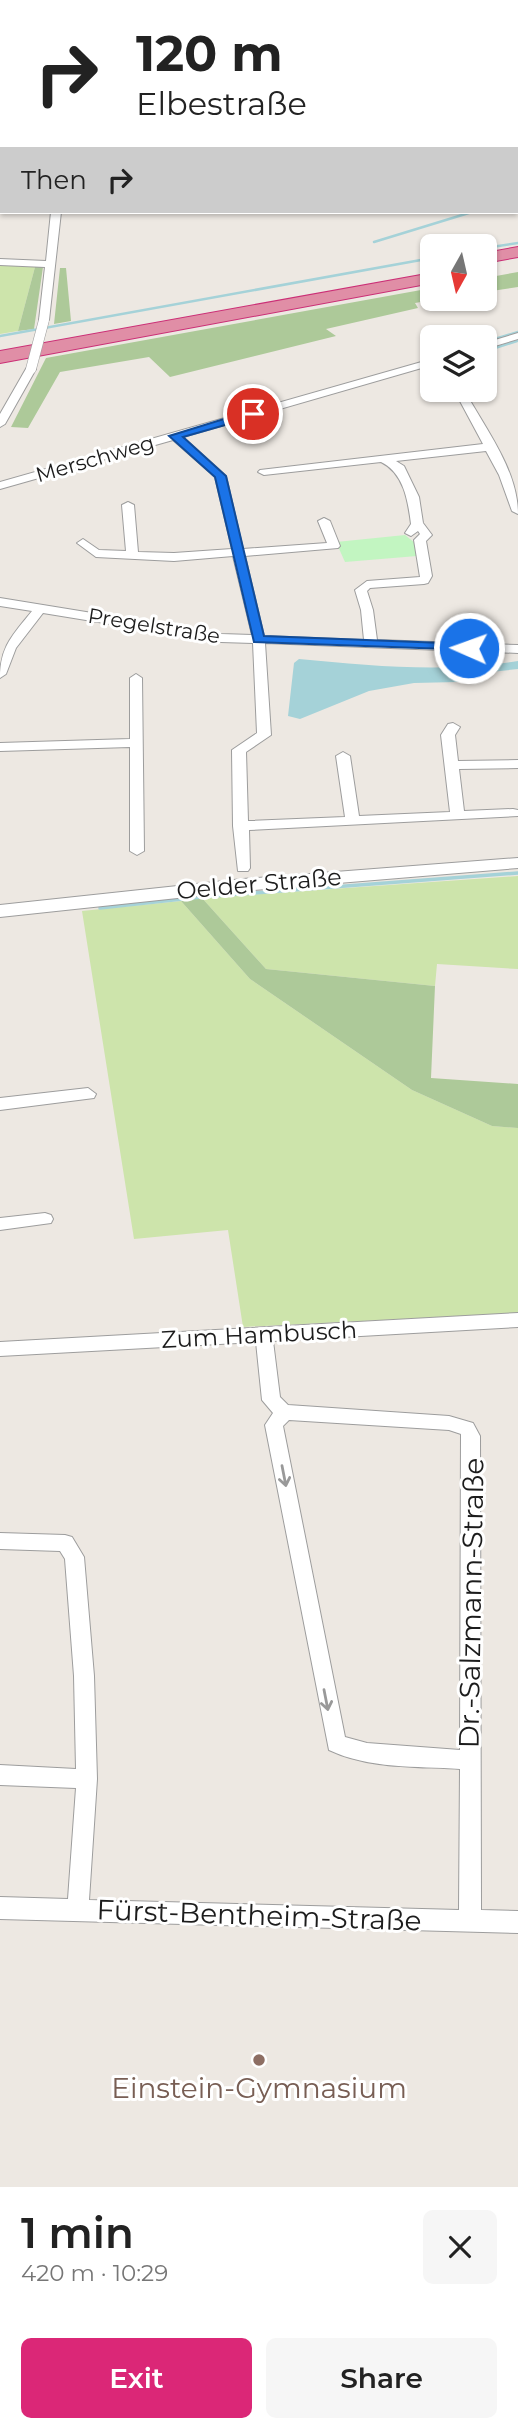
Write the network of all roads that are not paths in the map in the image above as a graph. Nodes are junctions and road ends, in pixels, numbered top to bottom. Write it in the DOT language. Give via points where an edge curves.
graph roads {
  1 [pos="56,214"];
  2 [pos="518,252"];
  3 [pos="497,256"];
  4 [pos="0,262"];
  5 [pos="518,263"];
  6 [pos="51,264"];
  7 [pos="497,267"];
  8 [pos="420,270"];
  9 [pos="420,280"];
  10 [pos="518,337"];
  11 [pos="497,343"];
  12 [pos="0,345"];
  13 [pos="0,357"];
  14 [pos="420,365"];
  15 [pos="466,402"];
  16 [pos="0,425"];
  17 [pos="175,436"];
  18 [pos="490,447"];
  19 [pos="411,454"];
  20 [pos="383,459"];
  21 [pos="398,466"];
  22 [pos="264,472"];
  23 [pos="0,485"];
  24 [pos="128,505"];
  25 [pos="518,511"];
  26 [pos="324,521"];
  27 [pos="83,543"];
  28 [pos="238,553"];
  29 [pos="132,556"];
  30 [pos="0,602"];
  31 [pos="40,608"];
  32 [pos="259,639"];
  33 [pos="372,644"];
  34 [pos="5,648"];
  35 [pos="518,649"];
  36 [pos="0,674"];
  37 [pos="136,678"];
  38 [pos="453,727"];
  39 [pos="136,743"];
  40 [pos="0,747"];
  41 [pos="343,756"];
  42 [pos="518,764"];
  43 [pos="451,765"];
  44 [pos="457,813"];
  45 [pos="513,813"];
  46 [pos="353,821"];
  47 [pos="240,826"];
  48 [pos="137,851"];
  49 [pos="518,863"];
  50 [pos="243,868"];
  51 [pos="0,911"];
  52 [pos="88,1094"];
  53 [pos="0,1104"];
  54 [pos="45,1219"];
  55 [pos="0,1224"];
  56 [pos="518,1320"];
  57 [pos="264,1335"];
  58 [pos="0,1349"];
  59 [pos="285,1412"];
  60 [pos="0,1541"];
  61 [pos="470,1760"];
  62 [pos="0,1774"];
  63 [pos="86,1779"];
  64 [pos="0,1908"];
  65 [pos="78,1909"];
  66 [pos="470,1921"];
  67 [pos="518,1922"];
  1 -- 6 [label="street"];
  2 -- 3 [label="highway"];
  4 -- 6 [label="street"];
  5 -- 7 [label="highway"];
  6 -- 16 [label="street, bridge" via="32,369"];
  8 -- 12 [label="highway"];
  9 -- 13 [label="highway"];
  10 -- 11 [label="street"];
  14 -- 17 [label="street, Merschweg"];
  15 -- 18 [label="street"];
  17 -- 23 [label="street, Merschweg"];
  17 -- 28 [label="street" via="220,476"];
  18 -- 19 [label="street"];
  18 -- 25 [label="street"];
  19 -- 20 [label="street"];
  19 -- 21 [label="street"];
  20 -- 21 [label="street"];
  20 -- 22 [label="street"];
  21 -- 33 [label="street" via="413,497 417,524 411,535 420,540 426,576 360,590"];
  24 -- 29 [label="street"];
  26 -- 28 [label="street" via="334,546"];
  27 -- 29 [label="street" via="96,553"];
  28 -- 29 [label="street"];
  28 -- 32 [label="street"];
  30 -- 31 [label="street, Pregelstraße"];
  31 -- 32 [label="street, Pregelstraße" via="221,638"];
  31 -- 34 [label="street"];
  32 -- 33 [label="street, Pregelstraße"];
  32 -- 47 [label="street" via="264,735 239,750"];
  33 -- 35 [label="street, Pregelstraße"];
  34 -- 36 [label="street"];
  37 -- 39 [label="street"];
  38 -- 43 [label="street" via="448,735"];
  39 -- 40 [label="street"];
  39 -- 48 [label="street"];
  41 -- 46 [label="street"];
  42 -- 43 [label="street"];
  43 -- 44 [label="street"];
  44 -- 45 [label="street"];
  44 -- 46 [label="street"];
  46 -- 47 [label="street"];
  47 -- 50 [label="street"];
  49 -- 51 [label="street, Oelder Straße"];
  52 -- 53 [label="street"];
  54 -- 55 [label="street"];
  56 -- 57 [label="street, Zum Hambusch"];
  57 -- 58 [label="street, Zum Hambusch"];
  57 -- 59 [label="street" via="271,1400"];
  59 -- 61 [label="street, one-way" via="274,1425 336,1742 367,1753"];
  59 -- 61 [label="street, Dr.-Salzmann-Straße" via="467,1428 474,1446"];
  60 -- 63 [label="street" via="65,1543 74,1557 84,1676"];
  61 -- 66 [label="street, Dr.-Salzmann-Straße"];
  62 -- 63 [label="street"];
  63 -- 65 [label="street"];
  64 -- 65 [label="street, Fürst-Bentheim-Straße"];
  65 -- 66 [label="street, Fürst-Bentheim-Straße"];
  66 -- 67 [label="street, Fürst-Bentheim-Straße"];
}
